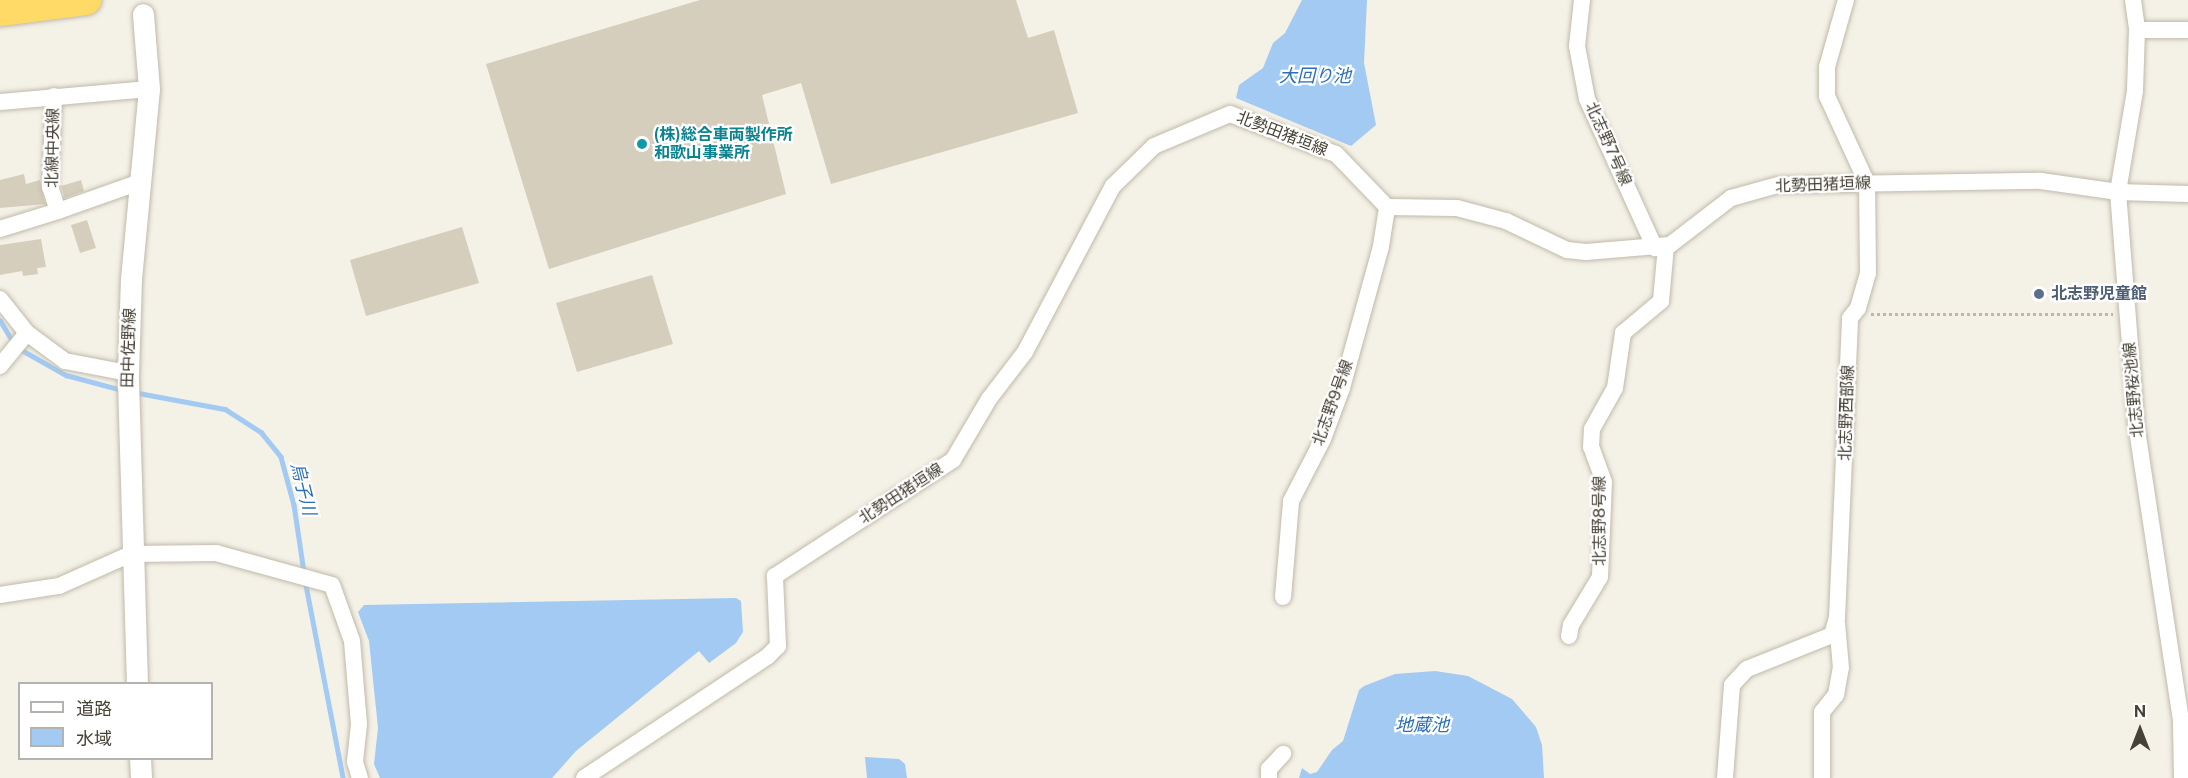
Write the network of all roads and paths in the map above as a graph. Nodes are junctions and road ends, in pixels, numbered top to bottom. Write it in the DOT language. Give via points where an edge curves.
graph roads {
  1 [pos="86,0"];
  2 [pos="1582,0"];
  3 [pos="1846,0"];
  4 [pos="2133,0"];
  5 [pos="0,11"];
  6 [pos="143,14"];
  7 [pos="2137,30"];
  8 [pos="2188,30"];
  9 [pos="149,88"];
  10 [pos="54,96"];
  11 [pos="0,102"];
  12 [pos="140,182"];
  13 [pos="1867,183"];
  14 [pos="2118,192"];
  15 [pos="2188,194"];
  16 [pos="1387,207"];
  17 [pos="58,211"];
  18 [pos="0,229"];
  19 [pos="1661,247"];
  20 [pos="0,299"];
  21 [pos="1858,308"];
  22 [pos="2127,314"];
  23 [pos="25,336"];
  24 [pos="4,359"];
  25 [pos="128,383"];
  26 [pos="131,554"];
  27 [pos="0,595"];
  28 [pos="1283,597"];
  29 [pos="1837,618"];
  30 [pos="1569,636"];
  31 [pos="137,682"];
  32 [pos="1283,754"];
  33 [pos="140,760"];
  34 [pos="141,778"];
  35 [pos="360,778"];
  36 [pos="584,778"];
  37 [pos="1269,778"];
  38 [pos="1725,778"];
  39 [pos="1822,778"];
  40 [pos="2182,778"];
  1 -- 5 [label="highway"];
  2 -- 19 [label="street, 北志野7号線" via="1577,46 1587,99"];
  3 -- 13 [label="street, 北志野西部線" via="1827,67 1827,96"];
  4 -- 7 [label="street, 北志野桜池線"];
  6 -- 9 [label="street, 田中佐野線"];
  7 -- 8 [label="street"];
  7 -- 14 [label="street, 北志野桜池線" via="2135,91"];
  9 -- 10 [label="street"];
  9 -- 12 [label="street, 田中佐野線"];
  10 -- 11 [label="street"];
  10 -- 17 [label="street, 北線中央線" via="50,187"];
  12 -- 17 [label="street"];
  12 -- 25 [label="street, 田中佐野線"];
  13 -- 14 [label="street, 北勢田猪垣線" via="2042,181"];
  13 -- 19 [label="street, 北勢田猪垣線" via="1754,189 1712,209"];
  13 -- 21 [label="street, 北志野西部線" via="1868,273"];
  14 -- 15 [label="street, 北勢田猪垣線"];
  14 -- 22 [label="street, 北志野桜池線"];
  16 -- 19 [label="street" via="1457,208 1506,221 1567,250"];
  16 -- 28 [label="street, 北志野9号線" via="1381,246 1342,388 1323,439 1291,501"];
  16 -- 36 [label="street, 北勢田猪垣線" via="1336,154 1239,115 1230,114 1154,146 1113,186 1025,352 989,399 953,460 775,576 778,646"];
  17 -- 18 [label="street, 北線中央線"];
  19 -- 30 [label="street, 北志野8号線" via="1661,301 1623,333 1615,388 1592,429 1591,447 1604,482 1600,577 1571,625"];
  20 -- 23 [label="street"];
  21 -- 22 [label="path" via="1861,314"];
  21 -- 29 [label="street, 北志野西部線" via="1850,318"];
  22 -- 40 [label="street, 北志野桜池線" via="2136,423 2181,722"];
  23 -- 24 [label="street"];
  23 -- 25 [label="street" via="65,361"];
  25 -- 26 [label="street, 田中佐野線"];
  26 -- 27 [label="street" via="60,586"];
  26 -- 31 [label="street, 田中佐野線"];
  26 -- 35 [label="street" via="216,553 332,585 352,641 359,724 355,762"];
  29 -- 38 [label="street" via="1832,635 1747,669 1732,686"];
  29 -- 39 [label="street, 北志野西部線" via="1841,668 1836,696 1822,712"];
  32 -- 37 [label="street" via="1269,769"];
  33 -- 34 [label="street"];
}
